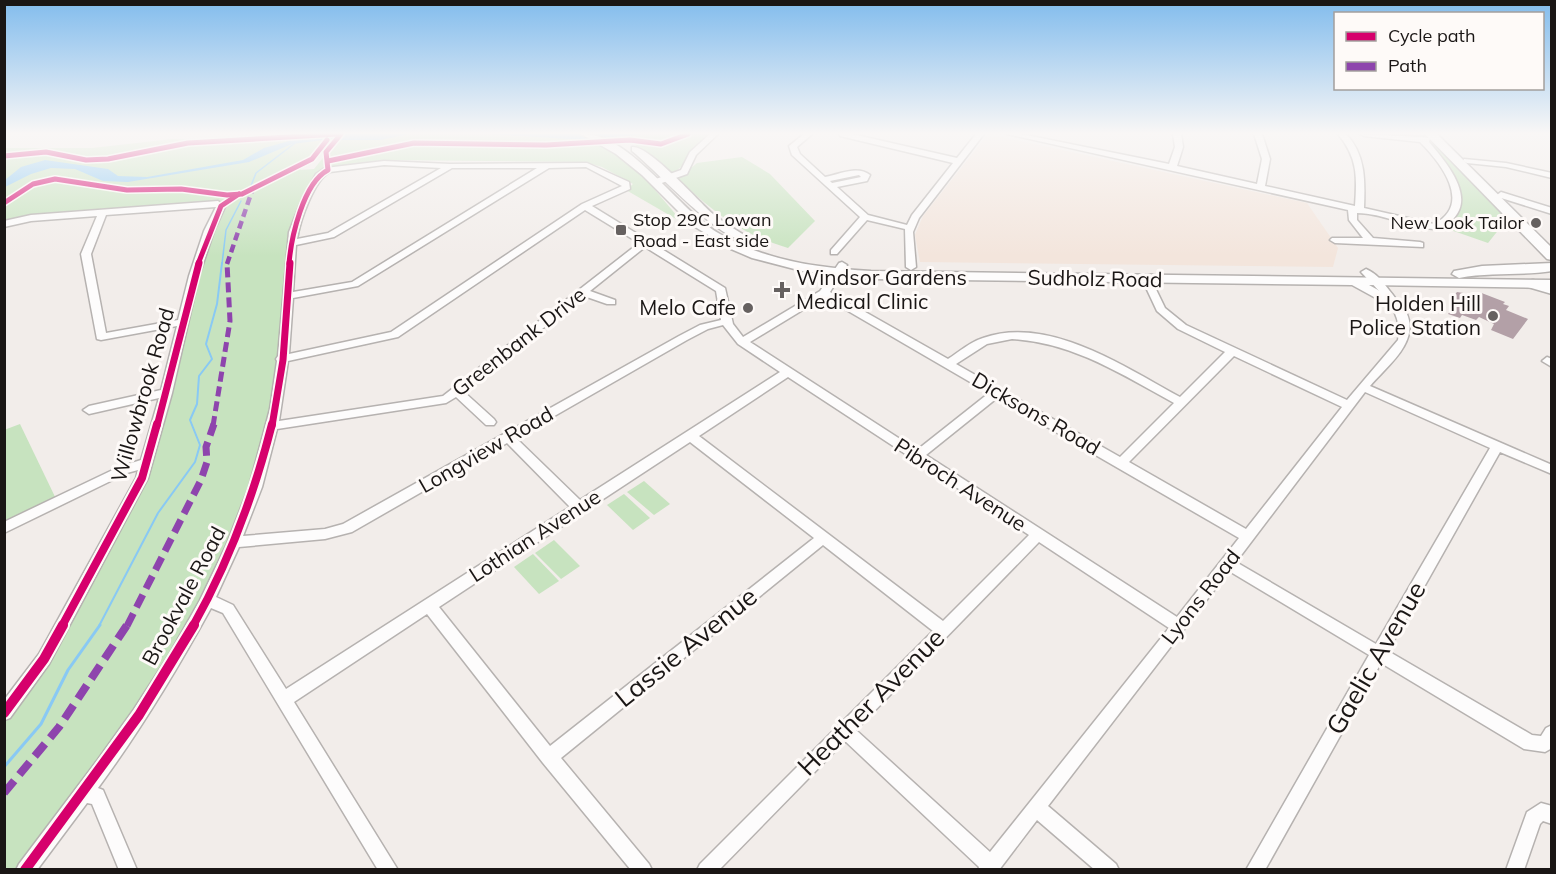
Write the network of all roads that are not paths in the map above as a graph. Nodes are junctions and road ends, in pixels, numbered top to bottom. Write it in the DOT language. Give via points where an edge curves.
graph roads {
  1 [pos="320,175"];
  2 [pos="435,175"];
  3 [pos="531,175"];
  4 [pos="610,175"];
  5 [pos="649,175"];
  6 [pos="665,175"];
  7 [pos="677,175"];
  8 [pos="816,175"];
  9 [pos="847,175"];
  10 [pos="866,175"];
  11 [pos="946,175"];
  12 [pos="1203,175"];
  13 [pos="1263,175"];
  14 [pos="1362,175"];
  15 [pos="1447,175"];
  16 [pos="1472,175"];
  17 [pos="1481,175"];
  18 [pos="668,178"];
  19 [pos="822,180"];
  20 [pos="656,182"];
  21 [pos="830,186"];
  22 [pos="1260,189"];
  23 [pos="1516,194"];
  24 [pos="1501,195"];
  25 [pos="1551,205"];
  26 [pos="585,206"];
  27 [pos="1355,210"];
  28 [pos="1551,211"];
  29 [pos="104,212"];
  30 [pos="865,217"];
  31 [pos="4,224"];
  32 [pos="910,228"];
  33 [pos="1335,240"];
  34 [pos="1370,241"];
  35 [pos="292,243"];
  36 [pos="645,243"];
  37 [pos="1420,245"];
  38 [pos="1551,246"];
  39 [pos="834,252"];
  40 [pos="1551,256"];
  41 [pos="1551,267"];
  42 [pos="840,269"];
  43 [pos="909,272"];
  44 [pos="1392,273"];
  45 [pos="1080,274"];
  46 [pos="1459,274"];
  47 [pos="1551,275"];
  48 [pos="1351,277"];
  49 [pos="1147,279"];
  50 [pos="1372,279"];
  51 [pos="1402,283"];
  52 [pos="1533,284"];
  53 [pos="1551,284"];
  54 [pos="1551,290"];
  55 [pos="583,292"];
  56 [pos="824,293"];
  57 [pos="288,296"];
  58 [pos="1385,296"];
  59 [pos="611,302"];
  60 [pos="183,322"];
  61 [pos="724,322"];
  62 [pos="742,342"];
  63 [pos="1232,351"];
  64 [pos="281,359"];
  65 [pos="949,364"];
  66 [pos="788,372"];
  67 [pos="1363,387"];
  68 [pos="456,391"];
  69 [pos="997,392"];
  70 [pos="166,393"];
  71 [pos="1181,402"];
  72 [pos="1348,405"];
  73 [pos="89,410"];
  74 [pos="490,422"];
  75 [pos="273,426"];
  76 [pos="691,436"];
  77 [pos="508,437"];
  78 [pos="1497,446"];
  79 [pos="917,456"];
  80 [pos="147,463"];
  81 [pos="1121,463"];
  82 [pos="1551,470"];
  83 [pos="579,507"];
  84 [pos="4,528"];
  85 [pos="1038,535"];
  86 [pos="1248,536"];
  87 [pos="823,538"];
  88 [pos="236,542"];
  89 [pos="1227,563"];
  90 [pos="207,600"];
  91 [pos="429,605"];
  92 [pos="1179,626"];
  93 [pos="942,629"];
  94 [pos="1378,653"];
  95 [pos="284,700"];
  96 [pos="4,713"];
  97 [pos="844,730"];
  98 [pos="1551,733"];
  99 [pos="549,757"];
  100 [pos="85,794"];
  101 [pos="1037,808"];
  102 [pos="1546,813"];
  103 [pos="989,867"];
  104 [pos="26,870"];
  105 [pos="128,870"];
  106 [pos="389,870"];
  107 [pos="643,870"];
  108 [pos="706,870"];
  109 [pos="1110,870"];
  110 [pos="1255,870"];
  111 [pos="1515,870"];
  1 -- 35 [label="street, Brookvale Road" via="306,200"];
  2 -- 35 [label="street" via="330,235"];
  3 -- 57 [label="street" via="355,284"];
  4 -- 26 [label="street" via="627,187"];
  5 -- 20 [label="main road"];
  6 -- 18 [label="main road"];
  7 -- 18 [label="street"];
  8 -- 19 [label="street"];
  9 -- 19 [label="street"];
  10 -- 21 [label="street"];
  11 -- 32 [label="street"];
  12 -- 22 [label="street"];
  13 -- 22 [label="street"];
  14 -- 27 [label="street"];
  15 -- 27 [label="street" via="1458,195 1456,209 1442,225 1431,228"];
  16 -- 40 [label="highway"];
  17 -- 24 [label="highway"];
  18 -- 20 [label="street"];
  18 -- 42 [label="main road" via="705,215 739,237"];
  19 -- 21 [label="street"];
  20 -- 42 [label="main road" via="696,223 732,244 786,263"];
  21 -- 30 [label="street"];
  22 -- 27 [label="street"];
  23 -- 25 [label="street"];
  24 -- 28 [label="street"];
  24 -- 38 [label="highway"];
  26 -- 36 [label="street"];
  26 -- 64 [label="street" via="394,335"];
  27 -- 34 [label="street" via="1353,220"];
  29 -- 31 [label="street"];
  29 -- 60 [label="street" via="86,254 101,337"];
  29 -- 60 [label="street, Willowbrook Road" via="218,204 221,209 201,254"];
  30 -- 32 [label="street"];
  30 -- 39 [label="street"];
  32 -- 43 [label="street"];
  33 -- 34 [label="street"];
  34 -- 37 [label="street"];
  35 -- 57 [label="street, Brookvale Road"];
  36 -- 55 [label="street, Greenbank Drive"];
  36 -- 61 [label="street" via="721,290"];
  41 -- 46 [label="highway" via="1477,269"];
  42 -- 43 [label="main road, Sudholz Road"];
  42 -- 56 [label="street"];
  43 -- 45 [label="main road, Sudholz Road"];
  44 -- 46 [label="main road"];
  44 -- 50 [label="main road"];
  44 -- 51 [label="main road"];
  45 -- 48 [label="main road, Sudholz Road"];
  45 -- 49 [label="main road, Sudholz Road"];
  46 -- 47 [label="main road"];
  48 -- 49 [label="main road, Sudholz Road"];
  48 -- 50 [label="main road"];
  48 -- 58 [label="main road"];
  49 -- 63 [label="street" via="1167,315 1191,332"];
  50 -- 51 [label="main road"];
  50 -- 58 [label="street, Lyons Road"];
  51 -- 52 [label="main road"];
  51 -- 58 [label="main road" via="1391,287"];
  52 -- 53 [label="main road"];
  52 -- 54 [label="highway"];
  55 -- 59 [label="street"];
  55 -- 68 [label="street, Greenbank Drive"];
  56 -- 62 [label="street"];
  56 -- 65 [label="street, Dicksons Road"];
  57 -- 64 [label="street, Brookvale Road"];
  58 -- 67 [label="street, Lyons Road" via="1402,321 1403,341"];
  60 -- 70 [label="street, Willowbrook Road"];
  61 -- 62 [label="street, Pibroch Avenue"];
  61 -- 77 [label="street, Longview Road" via="704,327"];
  62 -- 66 [label="street, Pibroch Avenue"];
  63 -- 71 [label="street"];
  63 -- 72 [label="street"];
  64 -- 75 [label="street, Brookvale Road"];
  65 -- 69 [label="street, Dicksons Road"];
  65 -- 71 [label="street" via="989,340 1030,336 1070,346"];
  66 -- 76 [label="street, Lothian Avenue"];
  66 -- 79 [label="street, Pibroch Avenue"];
  67 -- 72 [label="street, Lyons Road"];
  67 -- 78 [label="street"];
  68 -- 74 [label="street"];
  68 -- 75 [label="street, Greenbank Drive" via="446,399 428,403"];
  69 -- 79 [label="street"];
  69 -- 81 [label="street, Dicksons Road"];
  70 -- 73 [label="street"];
  70 -- 80 [label="street, Willowbrook Road"];
  71 -- 81 [label="street"];
  72 -- 86 [label="street, Lyons Road"];
  75 -- 88 [label="street, Brookvale Road"];
  76 -- 83 [label="street, Lothian Avenue"];
  76 -- 87 [label="street"];
  77 -- 83 [label="street"];
  77 -- 88 [label="street, Longview Road" via="347,528 325,534"];
  78 -- 82 [label="street"];
  78 -- 94 [label="street, Gaelic Avenue"];
  79 -- 85 [label="street, Pibroch Avenue"];
  80 -- 84 [label="street" via="123,470"];
  80 -- 96 [label="street, Willowbrook Road" via="44,659"];
  81 -- 86 [label="street, Dicksons Road"];
  83 -- 91 [label="street, Lothian Avenue"];
  85 -- 92 [label="street, Pibroch Avenue"];
  85 -- 93 [label="street, Heather Avenue"];
  86 -- 89 [label="street, Lyons Road"];
  87 -- 93 [label="street"];
  87 -- 99 [label="street, Lassie Avenue"];
  88 -- 90 [label="street, Brookvale Road"];
  89 -- 92 [label="street, Lyons Road"];
  89 -- 94 [label="street"];
  90 -- 95 [label="street" via="228,609"];
  90 -- 100 [label="street, Brookvale Road" via="173,660"];
  91 -- 95 [label="street, Lothian Avenue"];
  91 -- 99 [label="street"];
  92 -- 101 [label="street, Lyons Road"];
  93 -- 97 [label="street, Heather Avenue"];
  94 -- 98 [label="street" via="1530,743 1545,744"];
  94 -- 110 [label="street, Gaelic Avenue"];
  95 -- 106 [label="street"];
  97 -- 103 [label="street"];
  97 -- 108 [label="street, Heather Avenue"];
  99 -- 107 [label="street"];
  100 -- 104 [label="street, Brookvale Road"];
  100 -- 105 [label="street" via="97,796"];
  101 -- 103 [label="street, Lyons Road"];
  101 -- 109 [label="street"];
  102 -- 111 [label="street" via="1533,818"];
}
